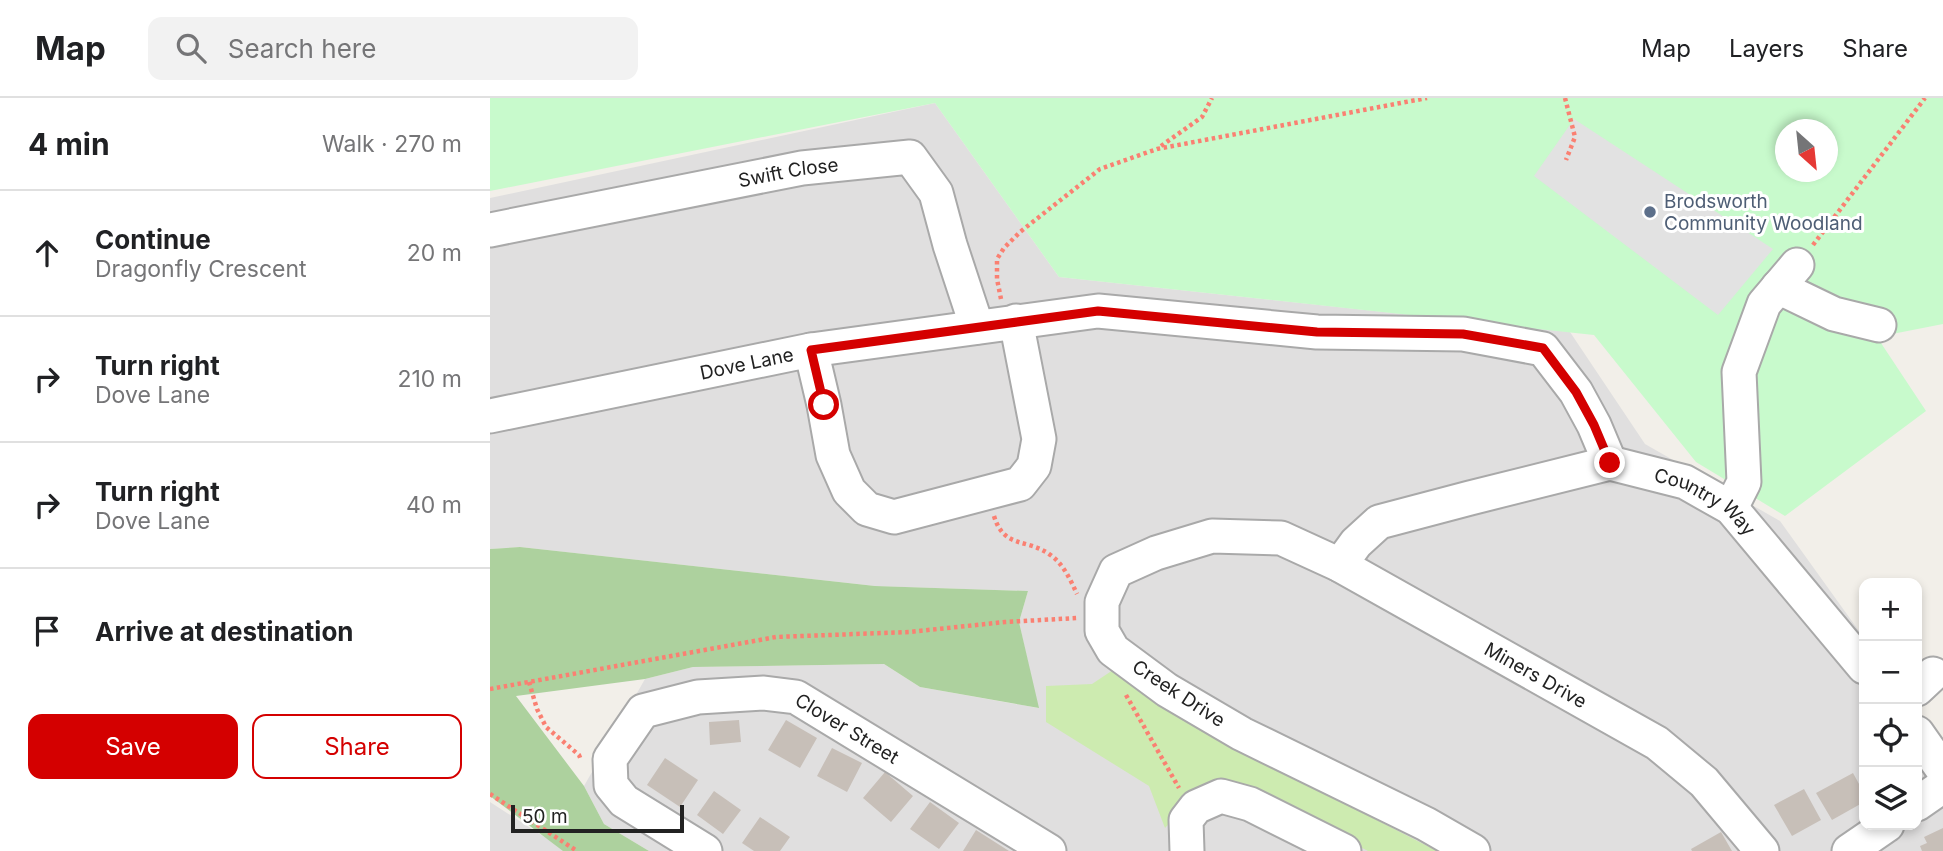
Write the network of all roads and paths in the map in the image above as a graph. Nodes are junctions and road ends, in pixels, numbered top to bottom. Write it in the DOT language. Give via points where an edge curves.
graph roads {
  1 [pos="1212,98"];
  2 [pos="1427,98"];
  3 [pos="1565,98"];
  4 [pos="1925,98"];
  5 [pos="1157,149"];
  6 [pos="1566,160"];
  7 [pos="490,230"];
  8 [pos="1787,276"];
  9 [pos="999,324"];
  10 [pos="1879,325"];
  11 [pos="811,350"];
  12 [pos="490,416"];
  13 [pos="1610,463"];
  14 [pos="1731,508"];
  15 [pos="998,530"];
  16 [pos="1281,538"];
  17 [pos="1340,565"];
  18 [pos="1066,571"];
  19 [pos="1089,617"];
  20 [pos="1859,661"];
  21 [pos="529,682"];
  22 [pos="490,689"];
  23 [pos="1123,690"];
  24 [pos="1922,740"];
  25 [pos="1943,770"];
  26 [pos="611,771"];
  27 [pos="1943,786"];
  28 [pos="490,794"];
  29 [pos="1922,801"];
  30 [pos="1196,807"];
  31 [pos="1880,830"];
  32 [pos="578,851"];
  33 [pos="705,851"];
  34 [pos="1049,851"];
  35 [pos="1187,851"];
  36 [pos="1344,851"];
  37 [pos="1473,851"];
  38 [pos="1762,851"];
  39 [pos="1849,851"];
  1 -- 5 [label="path" via="1202,117"];
  2 -- 5 [label="path"];
  3 -- 6 [label="path" via="1575,137"];
  4 -- 8 [label="path"];
  5 -- 9 [label="path" via="1100,169 1004,248 997,259"];
  7 -- 9 [label="street, Swift Close" via="802,168 910,157 936,193 950,244"];
  8 -- 10 [label="street" via="1833,314"];
  8 -- 14 [label="street" via="1764,304 1739,372 1744,482"];
  9 -- 11 [label="street, Dove Lane"];
  9 -- 11 [label="street" via="1039,439 1034,466 1020,484 894,517 867,509 849,491 833,455"];
  9 -- 13 [label="street, Dove Lane" via="1098,311 1317,332 1463,334 1543,348 1576,392"];
  11 -- 12 [label="street, Dove Lane"];
  13 -- 14 [label="street, Country Way" via="1685,482"];
  13 -- 17 [label="street, Country Way" via="1379,522"];
  14 -- 20 [label="street, Country Way"];
  15 -- 18 [label="path" via="1050,554"];
  16 -- 17 [label="street, Miners Drive"];
  16 -- 37 [label="street, Creek Drive" via="1212,536 1116,571 1102,602 1102,631 1113,650 1167,690 1242,734"];
  17 -- 38 [label="street, Miners Drive" via="1657,743 1704,782"];
  19 -- 21 [label="path" via="776,637"];
  21 -- 22 [label="path"];
  21 -- 26 [label="path" via="546,727 579,755 585,769"];
  23 -- 30 [label="path" via="1182,793"];
  24 -- 25 [label="street"];
  26 -- 33 [label="street" via="611,785 624,801"];
  26 -- 34 [label="street, Clover Street" via="610,759 643,711 698,697 764,693 796,697"];
  27 -- 29 [label="street"];
  28 -- 32 [label="path"];
  30 -- 35 [label="street" via="1186,820"];
  30 -- 36 [label="street" via="1221,796 1250,804"];
  31 -- 39 [label="street"];
}
